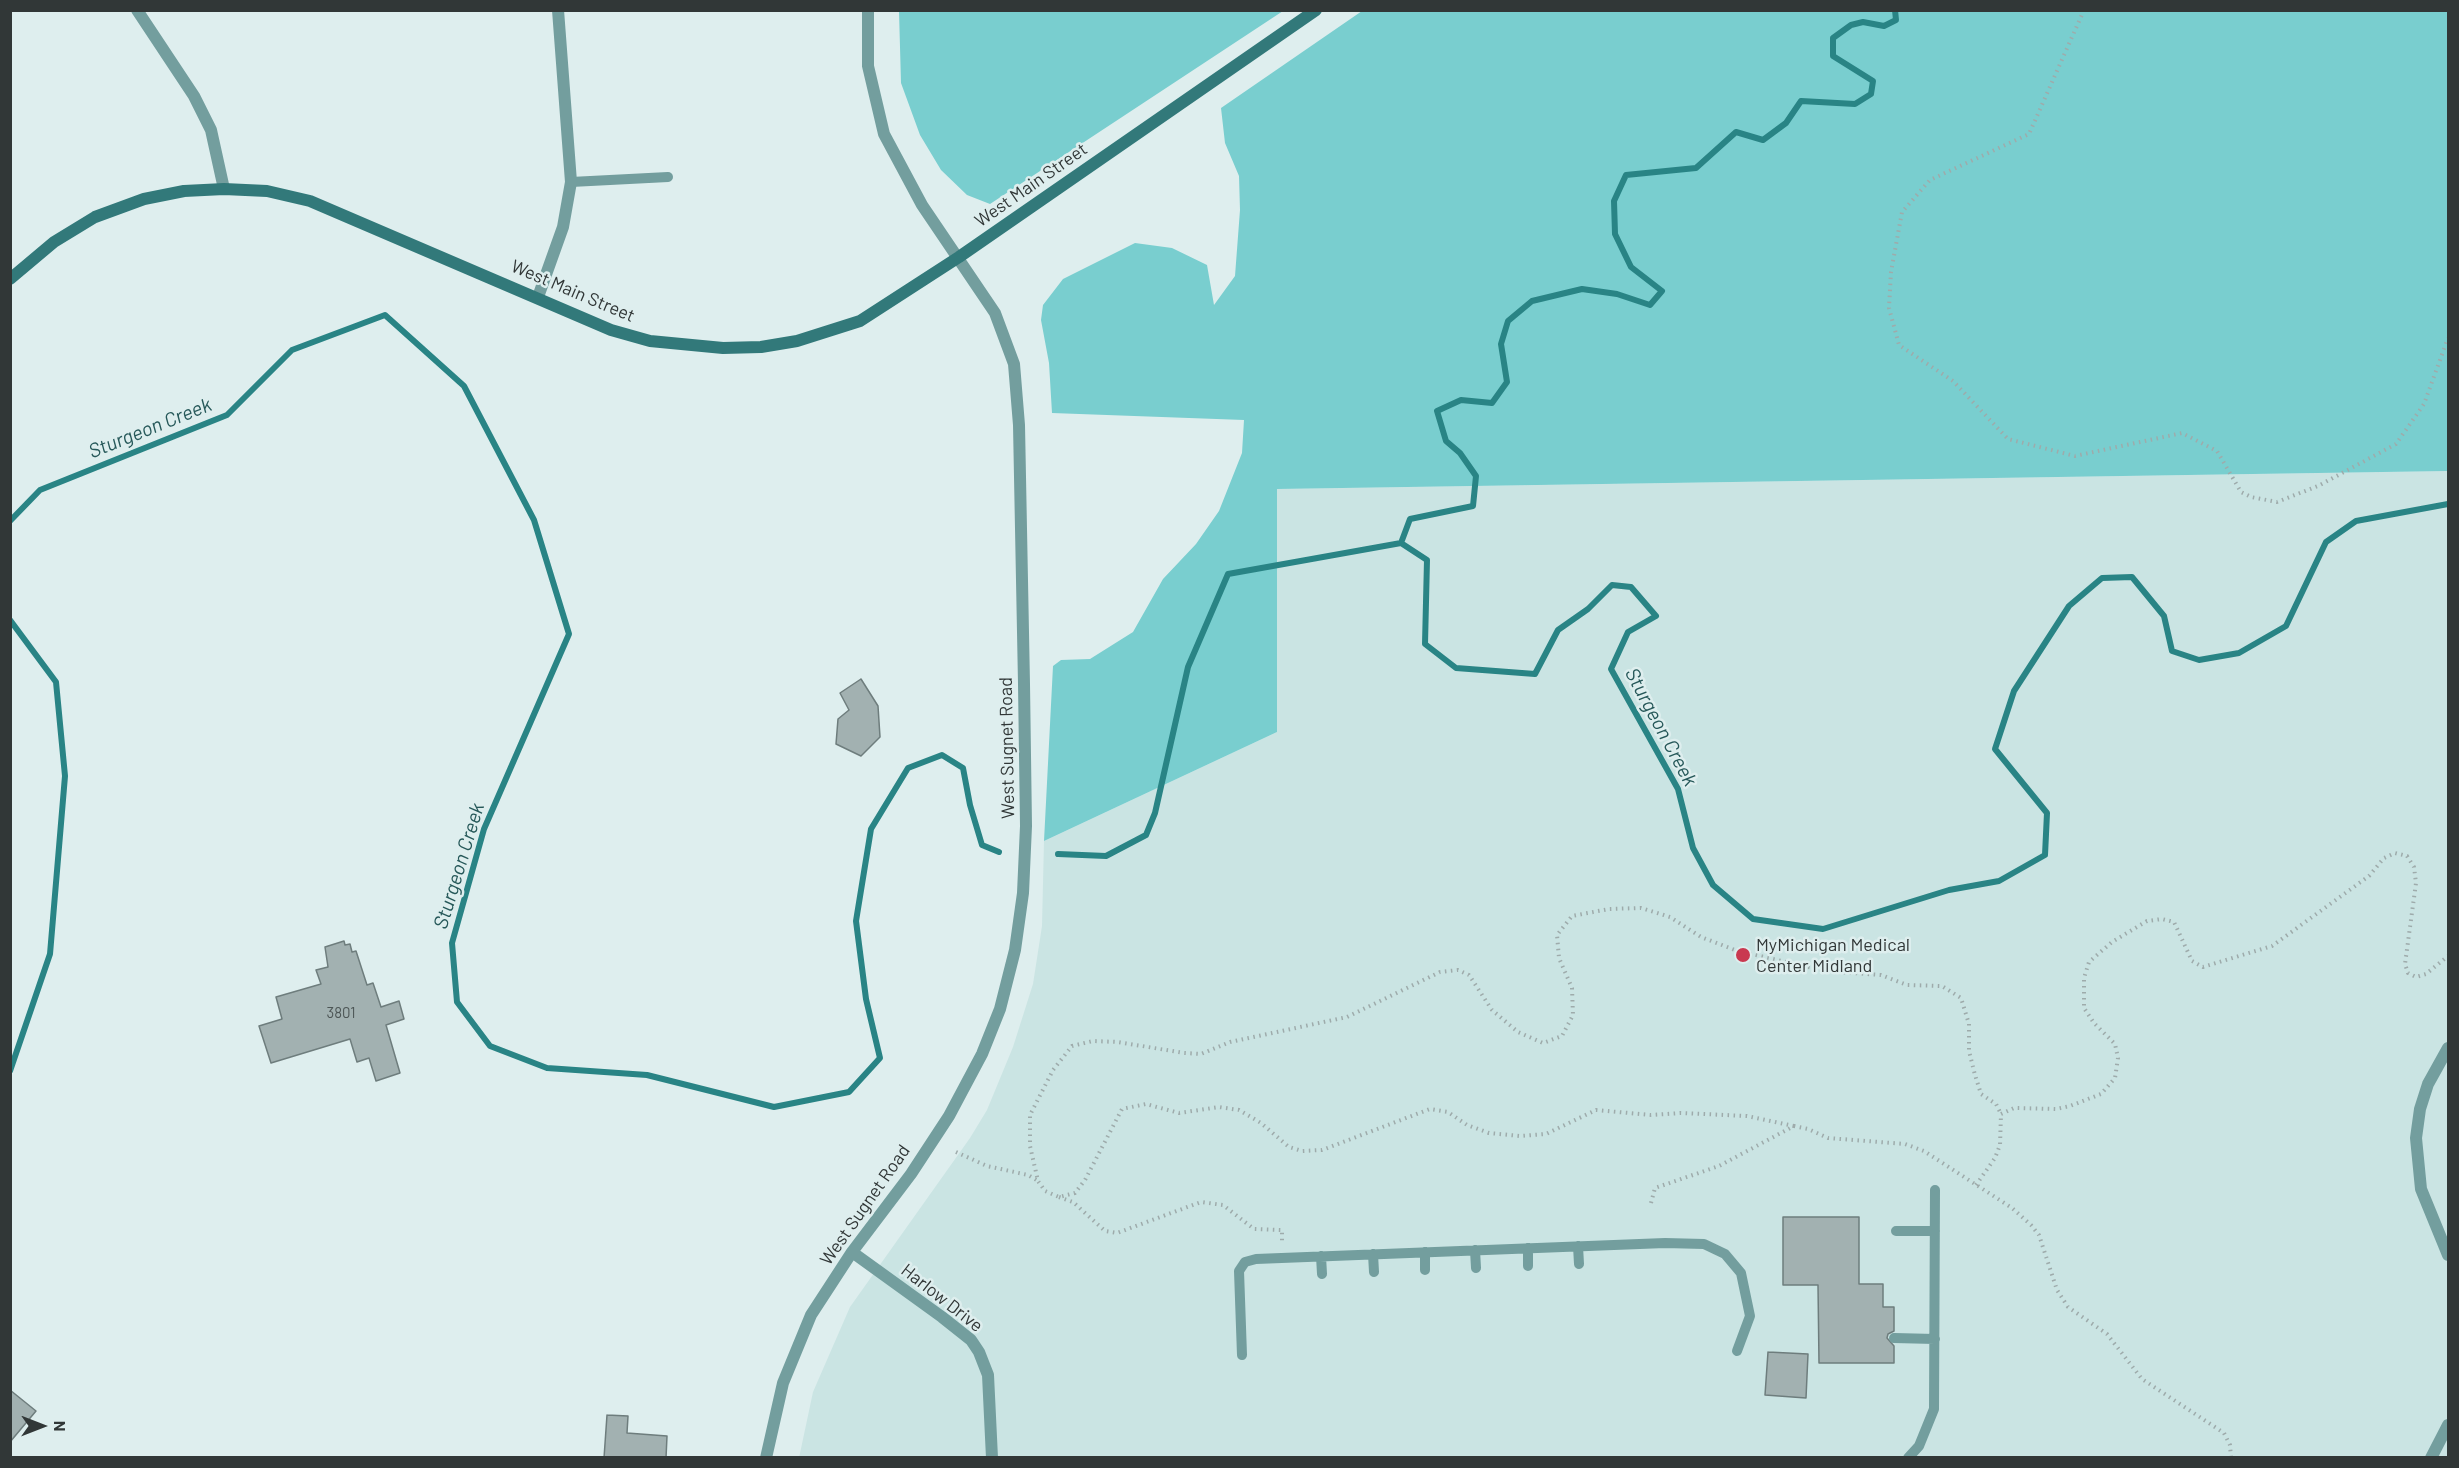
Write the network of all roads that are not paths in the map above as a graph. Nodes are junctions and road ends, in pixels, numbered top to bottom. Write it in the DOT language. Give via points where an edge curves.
graph roads {
  1 [pos="137,10"];
  2 [pos="558,10"];
  3 [pos="868,10"];
  4 [pos="1316,10"];
  5 [pos="668,177"];
  6 [pos="571,182"];
  7 [pos="224,189"];
  8 [pos="959,257"];
  9 [pos="10,279"];
  10 [pos="538,297"];
  11 [pos="2448,1048"];
  12 [pos="1935,1190"];
  13 [pos="1896,1231"];
  14 [pos="1935,1231"];
  15 [pos="1578,1245"];
  16 [pos="1528,1248"];
  17 [pos="1475,1250"];
  18 [pos="852,1252"];
  19 [pos="1425,1252"];
  20 [pos="1373,1254"];
  21 [pos="2448,1255"];
  22 [pos="1321,1256"];
  23 [pos="1579,1264"];
  24 [pos="1528,1266"];
  25 [pos="1476,1268"];
  26 [pos="1425,1270"];
  27 [pos="1374,1272"];
  28 [pos="1322,1274"];
  29 [pos="1894,1338"];
  30 [pos="1935,1339"];
  31 [pos="1737,1351"];
  32 [pos="1242,1355"];
  33 [pos="2448,1425"];
  34 [pos="766,1458"];
  35 [pos="992,1458"];
  36 [pos="1908,1458"];
  37 [pos="2432,1458"];
  1 -- 7 [label="street" via="194,96 211,130"];
  2 -- 6 [label="street"];
  3 -- 8 [label="street, West Sugnet Road" via="868,66 884,134 922,205"];
  4 -- 8 [label="street, West Main Street"];
  5 -- 6 [label="lane"];
  6 -- 10 [label="street" via="563,227"];
  7 -- 9 [label="street, West Main Street" via="144,199 95,217 54,242"];
  7 -- 10 [label="street, West Main Street" via="267,191 310,201"];
  8 -- 10 [label="street, West Main Street" via="860,321 828,333 761,347 723,348 650,341 611,330"];
  8 -- 18 [label="street, West Sugnet Road" via="995,313 1014,364 1019,425 1026,814 1023,893 1016,950 1000,1010 982,1054 949,1116 911,1174"];
  11 -- 21 [label="street" via="2428,1084 2416,1138 2421,1189"];
  12 -- 14 [label="lane"];
  13 -- 14 [label="lane"];
  14 -- 30 [label="lane"];
  15 -- 16 [label="lane"];
  15 -- 23 [label="lane"];
  15 -- 31 [label="lane" via="1704,1244 1725,1254 1741,1273 1748,1295 1750,1317"];
  16 -- 17 [label="lane"];
  16 -- 24 [label="lane"];
  17 -- 19 [label="lane"];
  17 -- 25 [label="lane"];
  18 -- 34 [label="street, West Sugnet Road" via="811,1315 783,1383"];
  18 -- 35 [label="street, Harlow Drive" via="971,1340 988,1374"];
  19 -- 20 [label="lane"];
  19 -- 26 [label="lane"];
  20 -- 22 [label="lane"];
  20 -- 27 [label="lane"];
  22 -- 28 [label="lane"];
  22 -- 32 [label="lane" via="1245,1262 1239,1271"];
  29 -- 30 [label="lane"];
  30 -- 36 [label="lane" via="1934,1409 1919,1446"];
  33 -- 37 [label="street"];
}
